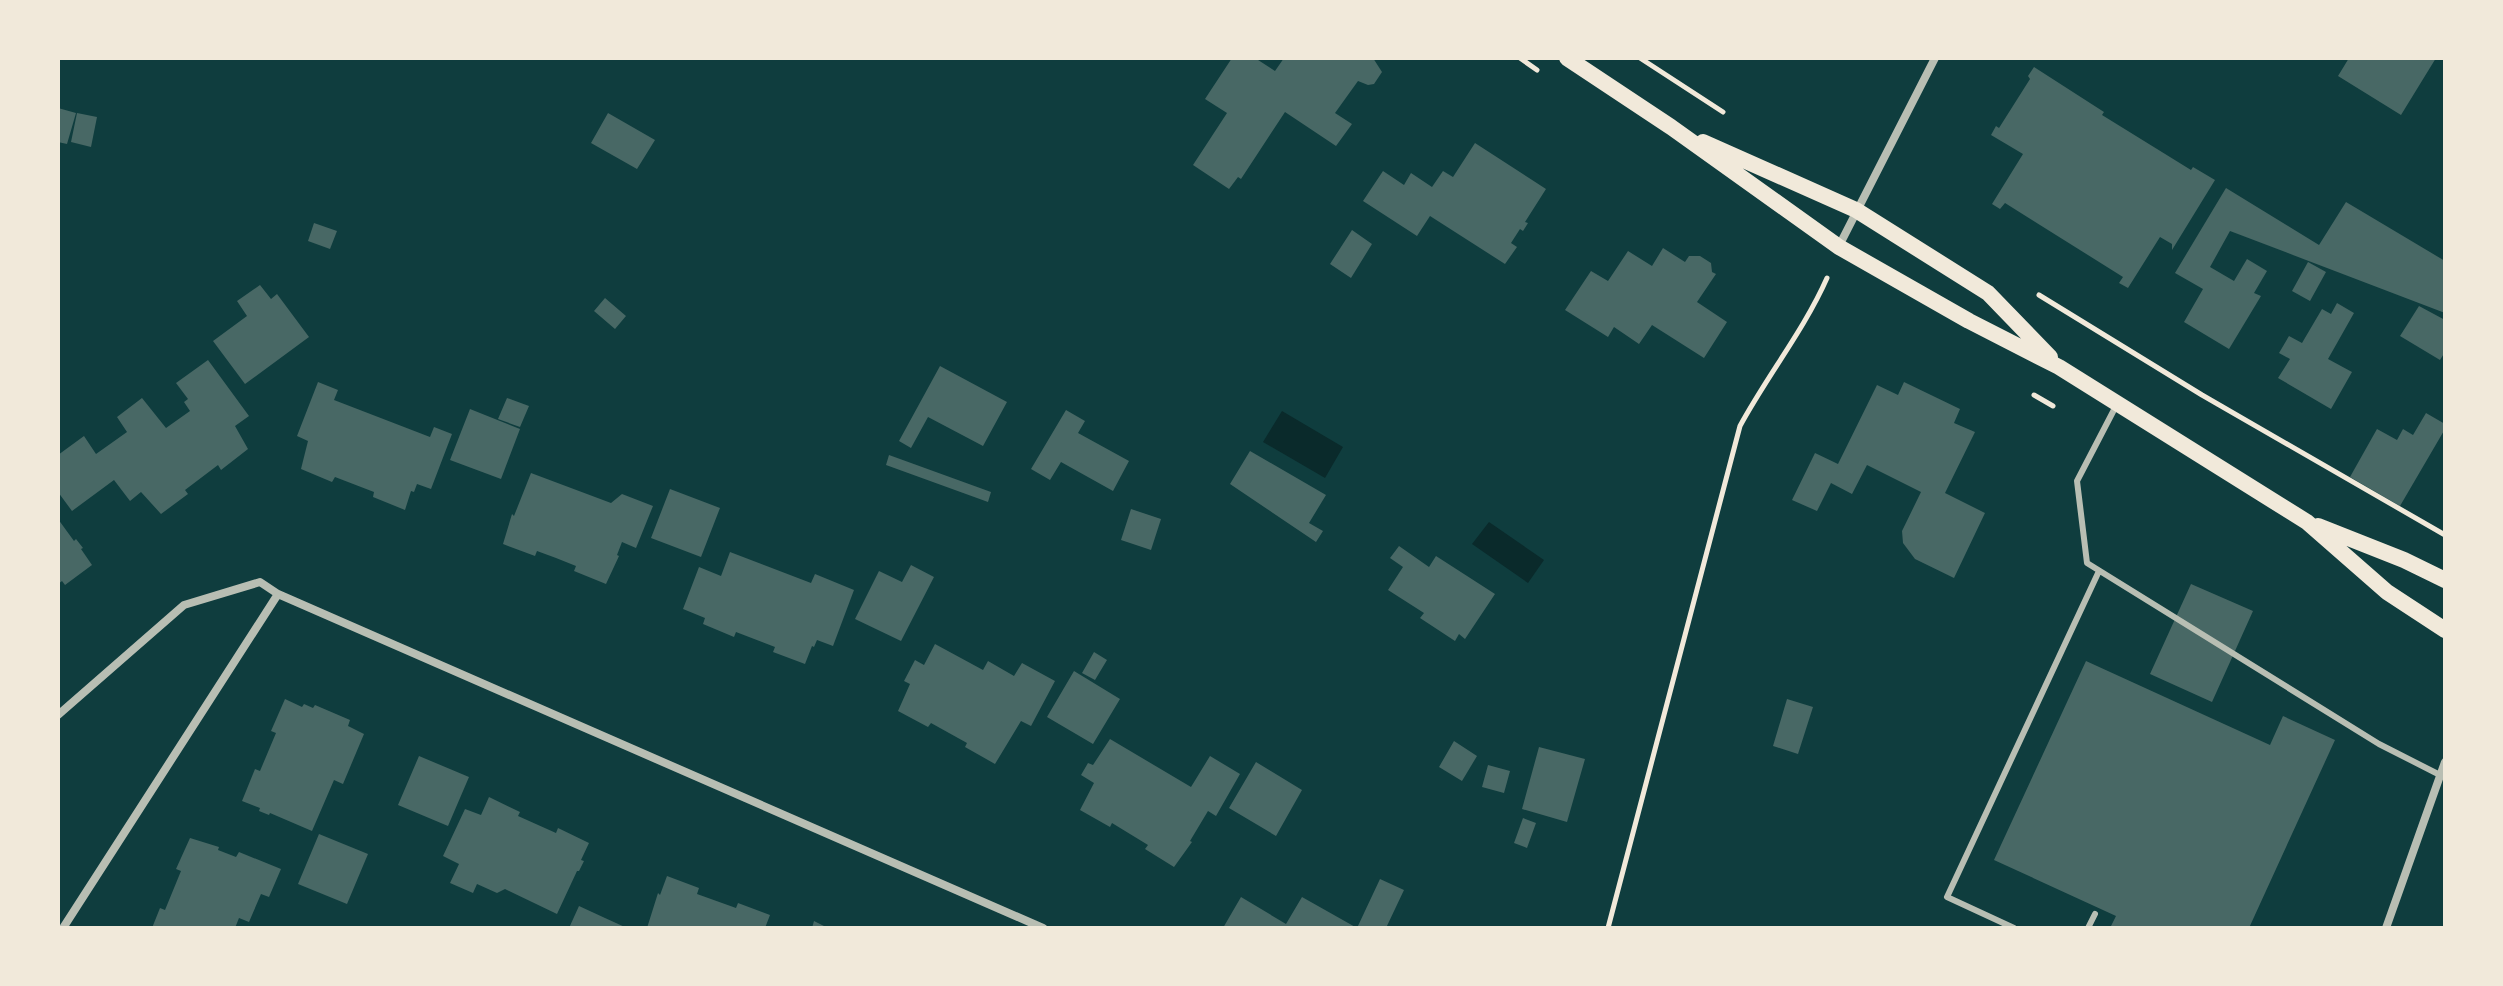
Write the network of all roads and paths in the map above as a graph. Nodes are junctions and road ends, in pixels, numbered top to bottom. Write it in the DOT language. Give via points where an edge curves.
graph roads {
  1 [pos="1567,58"];
  2 [pos="1935,58"];
  3 [pos="1671,127"];
  4 [pos="1856,210"];
  5 [pos="1839,247"];
  6 [pos="2027,288"];
  7 [pos="2059,367"];
  8 [pos="2033,394"];
  9 [pos="2117,404"];
  10 [pos="2101,434"];
  11 [pos="2307,522"];
  12 [pos="2445,535"];
  13 [pos="2099,571"];
  14 [pos="2445,580"];
  15 [pos="278,594"];
  16 [pos="2445,630"];
  17 [pos="58,715"];
  18 [pos="2445,762"];
  19 [pos="2440,775"];
  20 [pos="2095,914"];
  21 [pos="63,928"];
  22 [pos="1043,928"];
  23 [pos="1608,928"];
  24 [pos="2014,928"];
  25 [pos="2088,928"];
  26 [pos="2386,928"];
  1 -- 3 [label="main road"];
  2 -- 4 [label="street"];
  3 -- 4 [label="main road"];
  3 -- 5 [label="main road"];
  4 -- 5 [label="street"];
  4 -- 7 [label="main road" via="1988,293"];
  5 -- 7 [label="main road"];
  5 -- 23 [label="path" via="1819,297 1740,426"];
  6 -- 12 [label="path"];
  7 -- 9 [label="main road"];
  8 -- 10 [label="path"];
  9 -- 10 [label="lane"];
  9 -- 11 [label="main road"];
  10 -- 13 [label="lane" via="2077,481 2087,563"];
  11 -- 14 [label="main road"];
  11 -- 16 [label="main road" via="2387,592"];
  13 -- 19 [label="lane" via="2379,744"];
  13 -- 24 [label="lane" via="1947,897"];
  15 -- 17 [label="street" via="260,582 184,605"];
  15 -- 21 [label="street"];
  15 -- 22 [label="street"];
  18 -- 19 [label="street"];
  19 -- 26 [label="street"];
  20 -- 25 [label="lane"];
}
